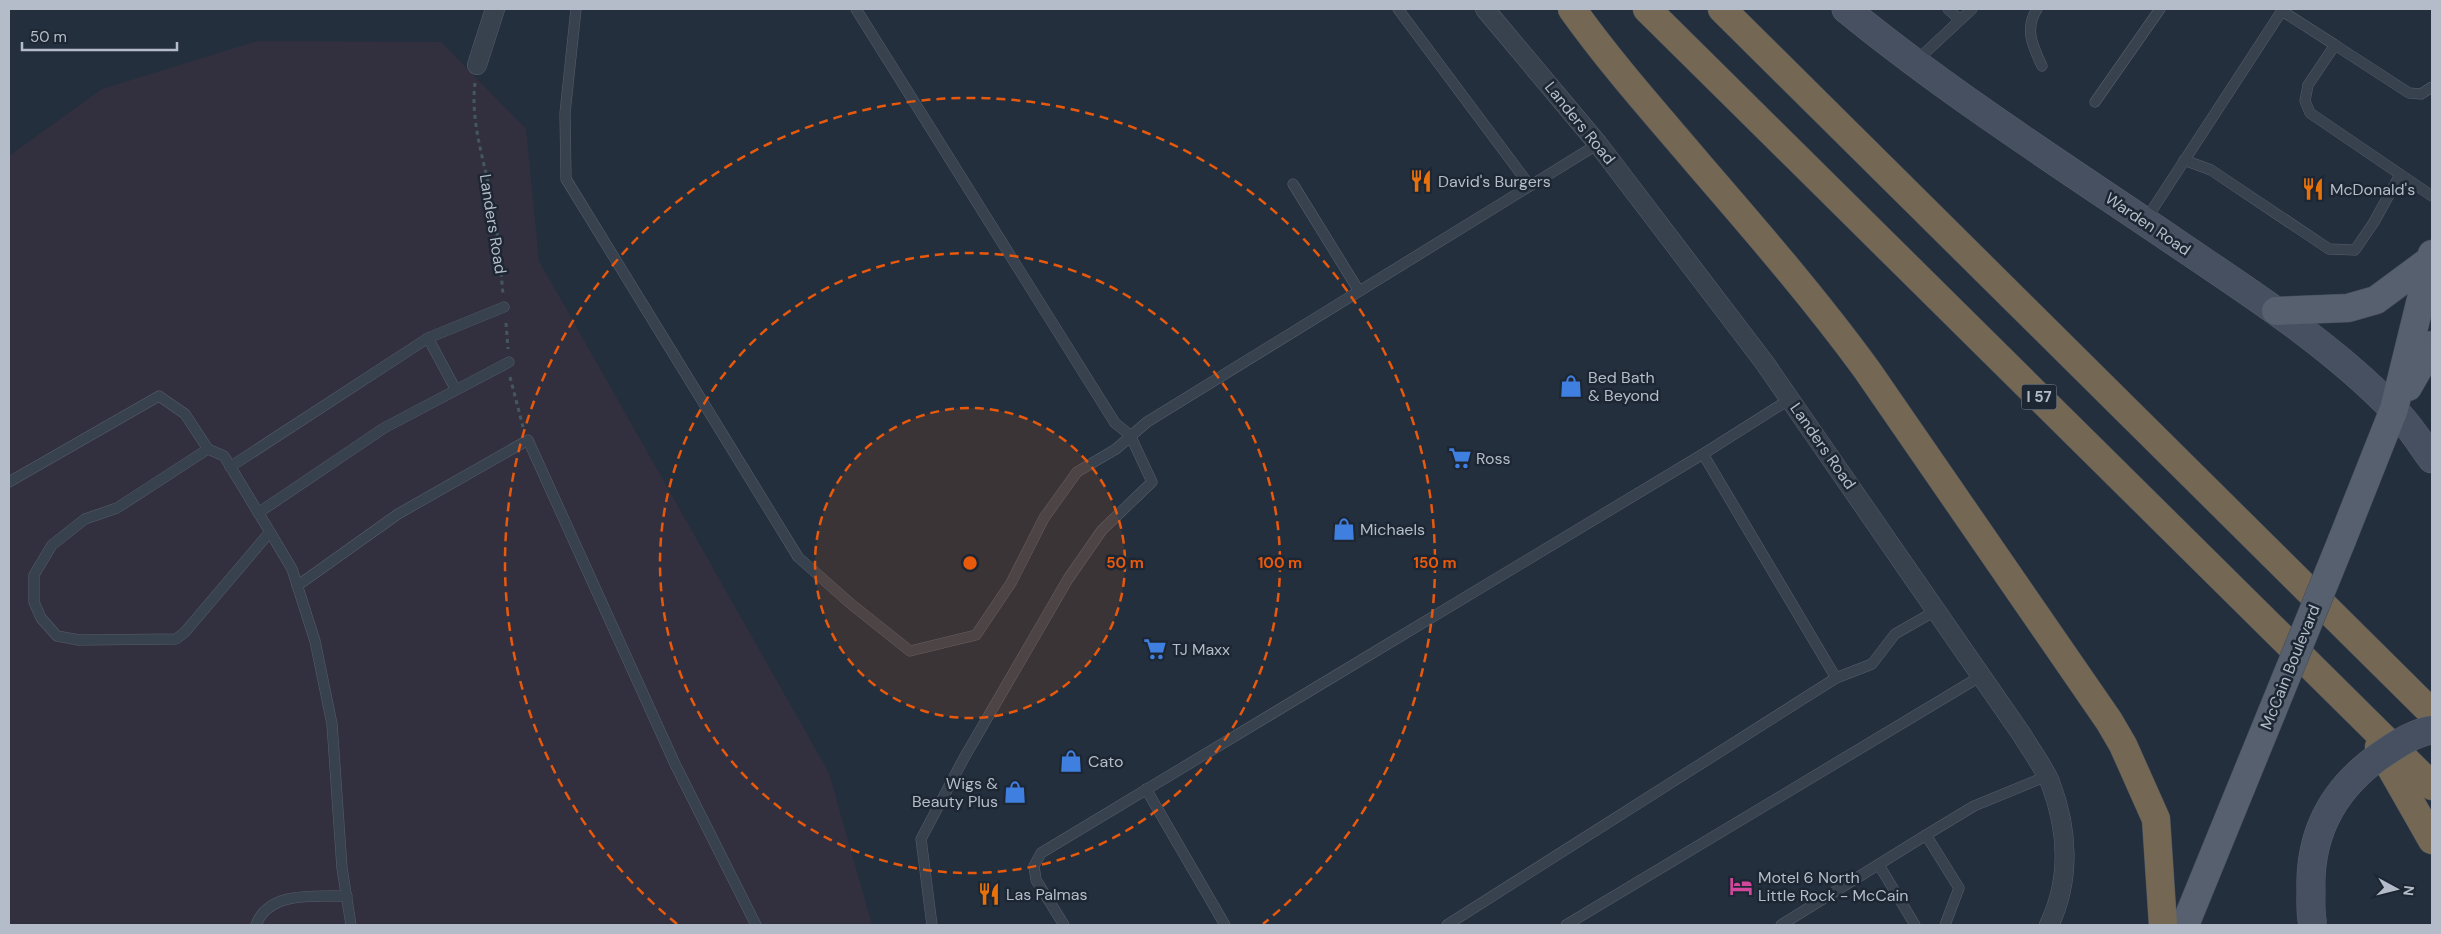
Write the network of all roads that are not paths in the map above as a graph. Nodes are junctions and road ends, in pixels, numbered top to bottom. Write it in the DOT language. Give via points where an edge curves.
graph roads {
  1 [pos="495,9"];
  2 [pos="576,9"];
  3 [pos="856,9"];
  4 [pos="1398,9"];
  5 [pos="1485,9"];
  6 [pos="1572,9"];
  7 [pos="1647,9"];
  8 [pos="1722,9"];
  9 [pos="1846,9"];
  10 [pos="1948,9"];
  11 [pos="1972,9"];
  12 [pos="2037,9"];
  13 [pos="2282,10"];
  14 [pos="2156,11"];
  15 [pos="1960,20"];
  16 [pos="2336,45"];
  17 [pos="1915,63"];
  18 [pos="477,65"];
  19 [pos="2042,66"];
  20 [pos="2432,86"];
  21 [pos="2095,102"];
  22 [pos="1598,144"];
  23 [pos="2184,160"];
  24 [pos="2400,175"];
  25 [pos="1294,184"];
  26 [pos="1530,186"];
  27 [pos="2432,196"];
  28 [pos="2144,222"];
  29 [pos="2431,257"];
  30 [pos="1359,291"];
  31 [pos="504,307"];
  32 [pos="2276,311"];
  33 [pos="428,338"];
  34 [pos="2432,345"];
  35 [pos="509,362"];
  36 [pos="456,390"];
  37 [pos="1790,399"];
  38 [pos="2394,409"];
  39 [pos="1130,435"];
  40 [pos="208,449"];
  41 [pos="1703,454"];
  42 [pos="2432,459"];
  43 [pos="230,467"];
  44 [pos="9,482"];
  45 [pos="258,513"];
  46 [pos="270,532"];
  47 [pos="297,586"];
  48 [pos="1937,610"];
  49 [pos="1981,676"];
  50 [pos="1836,678"];
  51 [pos="2432,713"];
  52 [pos="2363,717"];
  53 [pos="2432,730"];
  54 [pos="2047,776"];
  55 [pos="2432,786"];
  56 [pos="1146,789"];
  57 [pos="1926,835"];
  58 [pos="2432,840"];
  59 [pos="1879,865"];
  60 [pos="347,896"];
  61 [pos="256,925"];
  62 [pos="351,925"];
  63 [pos="756,925"];
  64 [pos="932,925"];
  65 [pos="1064,925"];
  66 [pos="1225,925"];
  67 [pos="1447,925"];
  68 [pos="1566,925"];
  69 [pos="1781,925"];
  70 [pos="1915,925"];
  71 [pos="1945,925"];
  72 [pos="2049,925"];
  73 [pos="2162,925"];
  74 [pos="2185,925"];
  75 [pos="2313,925"];
  1 -- 18 [label="street"];
  2 -- 39 [label="lane" via="564,112 566,178 798,557 910,652 976,635 1011,583 1044,518 1077,472 1116,449"];
  3 -- 39 [label="lane" via="1115,423"];
  4 -- 26 [label="lane"];
  5 -- 22 [label="street, Landers Road"];
  6 -- 73 [label="highway" via="1604,54 1829,319 2109,721 2123,744 2156,819"];
  7 -- 52 [label="highway, I 57"];
  8 -- 51 [label="highway"];
  9 -- 17 [label="street, Warden Road"];
  10 -- 15 [label="lane"];
  11 -- 15 [label="lane"];
  12 -- 19 [label="lane" via="2030,28 2031,41"];
  13 -- 16 [label="lane"];
  13 -- 23 [label="lane"];
  14 -- 21 [label="lane"];
  15 -- 17 [label="lane"];
  16 -- 20 [label="lane" via="2409,93 2421,94"];
  16 -- 24 [label="lane" via="2308,85 2305,101 2310,113"];
  17 -- 28 [label="street, Warden Road"];
  22 -- 26 [label="lane"];
  22 -- 37 [label="street, Landers Road"];
  23 -- 24 [label="lane" via="2210,170 2329,249 2355,250"];
  23 -- 28 [label="lane"];
  24 -- 27 [label="lane"];
  25 -- 30 [label="lane"];
  26 -- 30 [label="lane"];
  28 -- 32 [label="street, Warden Road"];
  29 -- 32 [label="main road" via="2376,300 2348,308"];
  29 -- 38 [label="main road, McCain Boulevard"];
  30 -- 39 [label="lane"];
  31 -- 33 [label="lane"];
  32 -- 38 [label="street, Warden Road" via="2340,360"];
  33 -- 36 [label="lane"];
  33 -- 43 [label="lane"];
  34 -- 38 [label="main road, McCain Boulevard"];
  35 -- 36 [label="lane"];
  36 -- 45 [label="lane" via="384,428"];
  37 -- 41 [label="lane"];
  37 -- 48 [label="street, Landers Road"];
  38 -- 42 [label="street, Warden Road"];
  38 -- 74 [label="main road, McCain Boulevard, bridge"];
  39 -- 64 [label="lane" via="1152,482 1102,530 1068,579 921,839"];
  40 -- 43 [label="lane" via="224,456"];
  40 -- 44 [label="lane" via="184,414 159,396"];
  40 -- 46 [label="lane" via="117,508 85,519 52,545 34,575 34,602 41,618 57,636 79,640 176,638 186,632"];
  41 -- 50 [label="lane"];
  41 -- 56 [label="lane"];
  43 -- 45 [label="lane"];
  45 -- 46 [label="lane"];
  46 -- 47 [label="lane" via="292,570"];
  47 -- 60 [label="lane" via="316,641 332,724"];
  47 -- 63 [label="lane" via="398,514 528,440 675,764"];
  48 -- 49 [label="street, Landers Road"];
  48 -- 50 [label="lane" via="1895,634 1872,664"];
  49 -- 54 [label="street, Landers Road"];
  49 -- 68 [label="lane"];
  50 -- 67 [label="lane"];
  52 -- 55 [label="highway, I 57"];
  52 -- 58 [label="highway"];
  53 -- 75 [label="street, bridge" via="2405,739 2360,769 2339,794 2319,832 2310,866"];
  54 -- 57 [label="lane" via="1974,806"];
  54 -- 72 [label="street, Landers Road" via="2063,824 2065,844 2060,896"];
  56 -- 65 [label="lane" via="1041,853 1034,866 1036,880"];
  56 -- 66 [label="lane"];
  57 -- 59 [label="lane"];
  57 -- 71 [label="lane" via="1959,888"];
  59 -- 69 [label="lane"];
  59 -- 70 [label="lane"];
  60 -- 61 [label="lane" via="274,903"];
  60 -- 62 [label="lane"];
}
